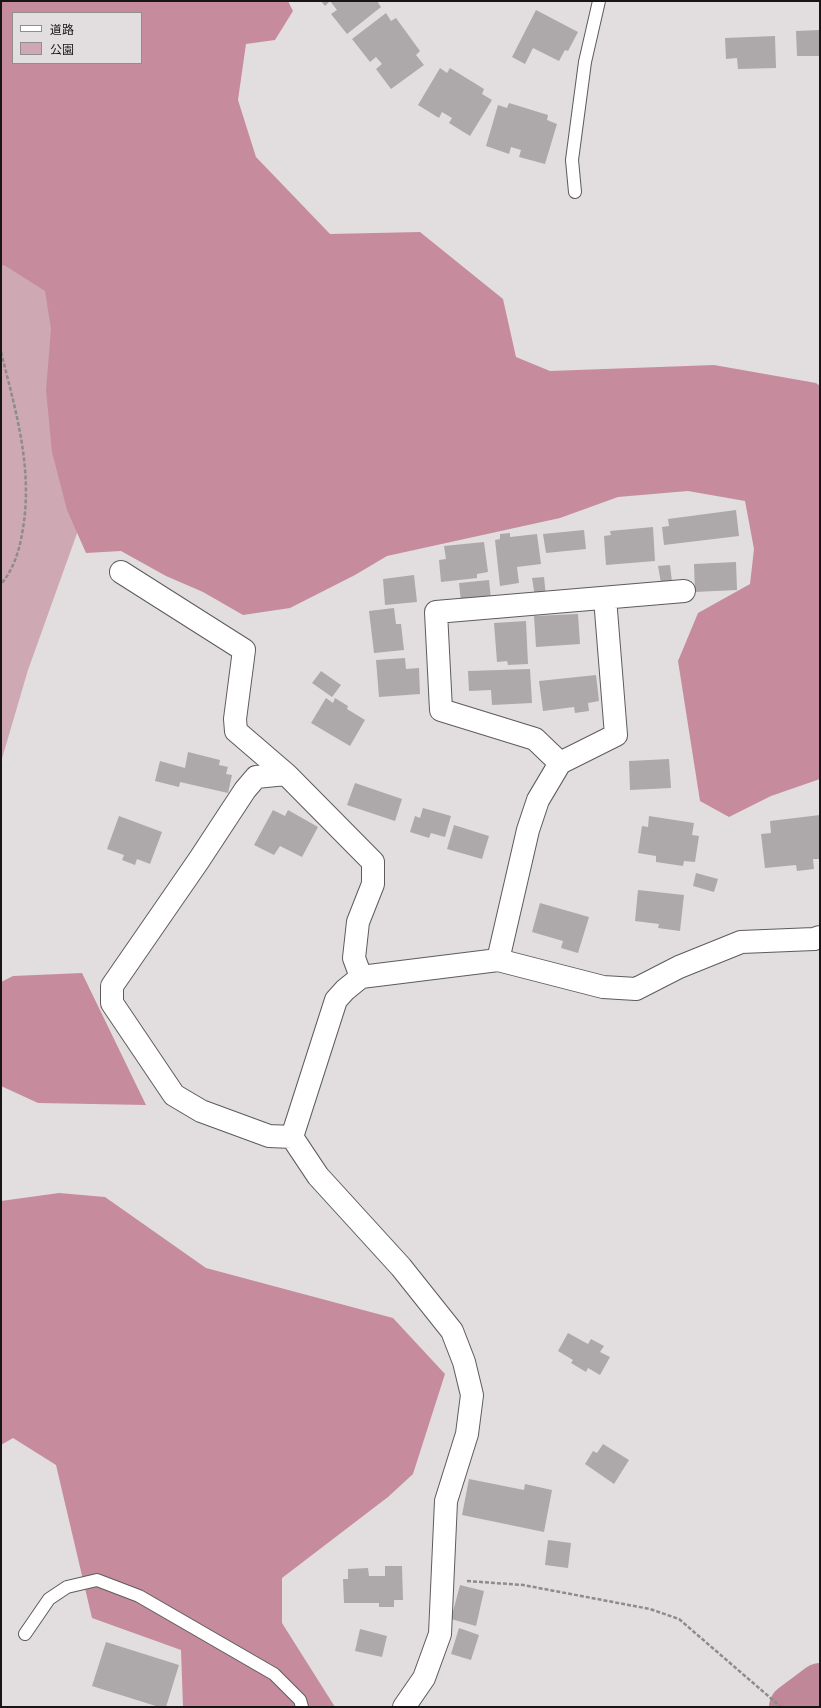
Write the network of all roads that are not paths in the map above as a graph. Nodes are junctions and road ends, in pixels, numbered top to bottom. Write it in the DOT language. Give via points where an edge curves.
graph roads {
  1 [pos="599,1"];
  2 [pos="575,192"];
  3 [pos="121,572"];
  4 [pos="684,591"];
  5 [pos="605,598"];
  6 [pos="560,763"];
  7 [pos="286,774"];
  8 [pos="820,937"];
  9 [pos="498,960"];
  10 [pos="361,977"];
  11 [pos="292,1137"];
  12 [pos="25,1634"];
  13 [pos="302,1707"];
  14 [pos="404,1707"];
  1 -- 2 [label="lane" via="585,62 572,160"];
  3 -- 7 [label="street" via="244,650 235,719 236,731"];
  4 -- 5 [label="street"];
  5 -- 6 [label="street" via="616,735"];
  5 -- 6 [label="street" via="436,612 441,710 535,739"];
  6 -- 9 [label="street" via="538,800 528,830"];
  7 -- 10 [label="street" via="373,862 373,884 358,922 354,958"];
  7 -- 11 [label="street" via="256,777 245,790 112,986 112,1003 174,1095 201,1111 269,1136"];
  8 -- 9 [label="street" via="740,942 679,967 636,989 603,987"];
  9 -- 10 [label="street"];
  10 -- 11 [label="street" via="336,1000"];
  11 -- 14 [label="street" via="318,1176 401,1267 452,1330 464,1362 472,1395 467,1434 446,1501 440,1634 424,1678"];
  12 -- 13 [label="lane" via="49,1599 67,1587 97,1580 139,1596 274,1674 300,1700"];
}
